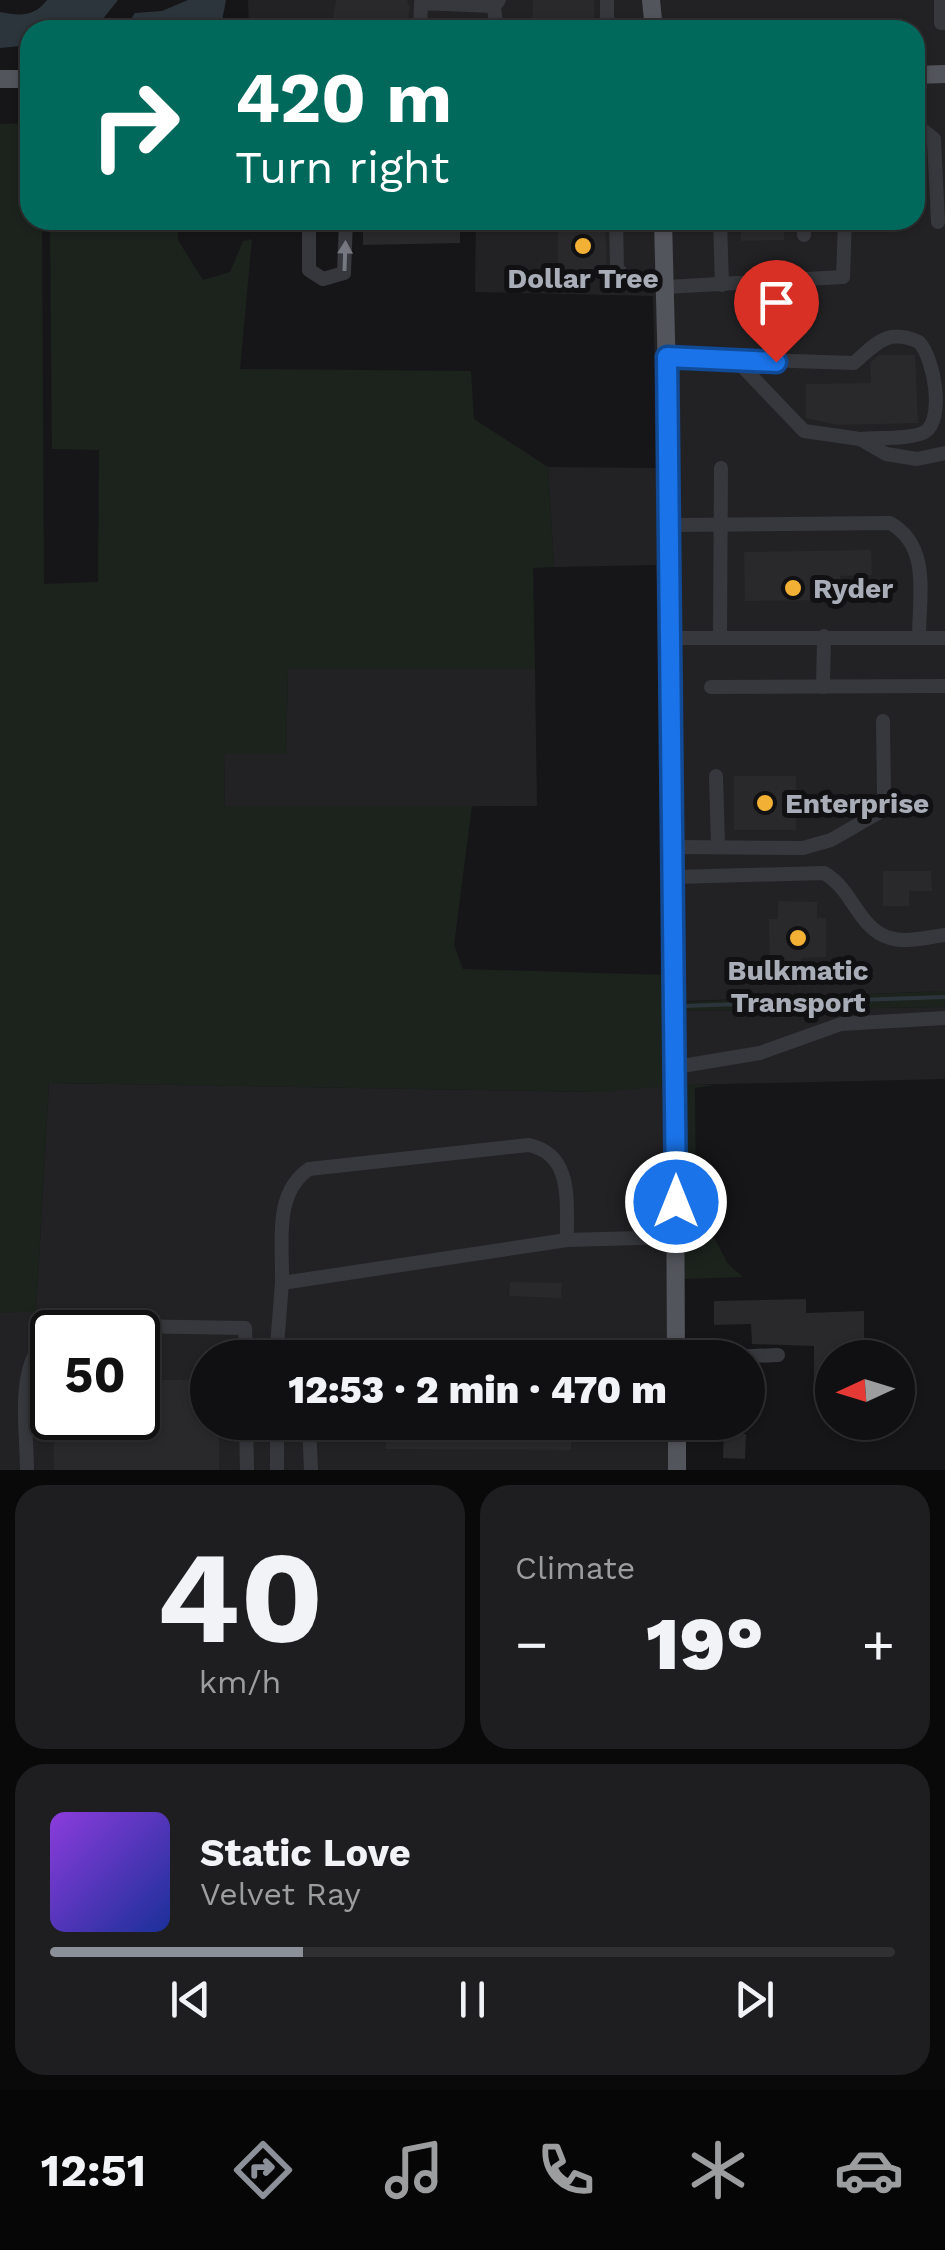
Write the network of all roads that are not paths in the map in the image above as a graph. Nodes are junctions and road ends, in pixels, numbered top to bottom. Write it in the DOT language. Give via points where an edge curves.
graph roads {
  1 [pos="941,0"];
  2 [pos="496,2"];
  3 [pos="420,20"];
  4 [pos="945,24"];
  5 [pos="925,132"];
  6 [pos="938,222"];
  7 [pos="309,230"];
  8 [pos="346,230"];
  9 [pos="616,230"];
  10 [pos="663,230"];
  11 [pos="720,230"];
  12 [pos="845,230"];
  13 [pos="666,284"];
  14 [pos="722,285"];
  15 [pos="667,357"];
  16 [pos="737,362"];
  17 [pos="860,439"];
  18 [pos="945,453"];
  19 [pos="721,468"];
  20 [pos="720,522"];
  21 [pos="671,524"];
  22 [pos="720,636"];
  23 [pos="824,636"];
  24 [pos="919,637"];
  25 [pos="672,638"];
  26 [pos="945,638"];
  27 [pos="823,686"];
  28 [pos="945,686"];
  29 [pos="712,687"];
  30 [pos="883,720"];
  31 [pos="716,776"];
  32 [pos="674,847"];
  33 [pos="718,847"];
  34 [pos="674,877"];
  35 [pos="945,935"];
  36 [pos="945,1018"];
  37 [pos="676,1068"];
  38 [pos="676,1238"];
  39 [pos="567,1240"];
  40 [pos="282,1282"];
  41 [pos="246,1340"];
  42 [pos="277,1340"];
  43 [pos="676,1340"];
  44 [pos="778,1355"];
  45 [pos="765,1356"];
  46 [pos="246,1440"];
  47 [pos="277,1440"];
  48 [pos="310,1440"];
  49 [pos="677,1440"];
  50 [pos="28,1470"];
  51 [pos="247,1470"];
  52 [pos="277,1470"];
  53 [pos="311,1470"];
  54 [pos="677,1470"];
  1 -- 4 [label="lane"];
  2 -- 3 [label="lane" via="421,3"];
  5 -- 6 [label="lane" via="934,139"];
  7 -- 8 [label="lane, one-way" via="309,270 323,278 344,274"];
  9 -- 13 [label="lane" via="617,268 629,282"];
  10 -- 13 [label="main road"];
  11 -- 14 [label="lane"];
  12 -- 14 [label="lane" via="843,278"];
  13 -- 14 [label="lane"];
  13 -- 15 [label="main road"];
  15 -- 16 [label="lane"];
  15 -- 21 [label="main road"];
  16 -- 17 [label="lane" via="796,427"];
  16 -- 17 [label="lane" via="854,364 872,343 919,342 933,362 932,426 917,434"];
  17 -- 18 [label="lane" via="886,454 917,459"];
  19 -- 20 [label="lane"];
  20 -- 21 [label="lane"];
  20 -- 22 [label="lane"];
  20 -- 24 [label="lane" via="890,524 907,533 919,552"];
  21 -- 25 [label="main road"];
  22 -- 23 [label="lane"];
  22 -- 25 [label="lane"];
  23 -- 24 [label="lane"];
  23 -- 27 [label="lane"];
  24 -- 26 [label="lane"];
  25 -- 32 [label="main road"];
  27 -- 28 [label="lane"];
  27 -- 29 [label="lane"];
  30 -- 33 [label="lane" via="884,796 878,813 832,840 802,848"];
  31 -- 33 [label="lane"];
  32 -- 33 [label="lane"];
  32 -- 34 [label="main road"];
  34 -- 35 [label="lane" via="824,874 840,882 871,929 893,940"];
  34 -- 37 [label="main road"];
  36 -- 37 [label="lane" via="841,1024 760,1053"];
  37 -- 38 [label="main road"];
  38 -- 39 [label="lane"];
  38 -- 43 [label="main road"];
  39 -- 40 [label="lane"];
  39 -- 40 [label="lane" via="566,1185 558,1161 543,1148 309,1169 292,1181 284,1199"];
  40 -- 42 [label="lane"];
  41 -- 50 [label="lane" via="246,1328 67,1325 52,1332 26,1378"];
  44 -- 45 [label="lane"];
  46 -- 51 [label="lane"];
  47 -- 52 [label="lane"];
  48 -- 53 [label="lane"];
  49 -- 54 [label="main road"];
}
